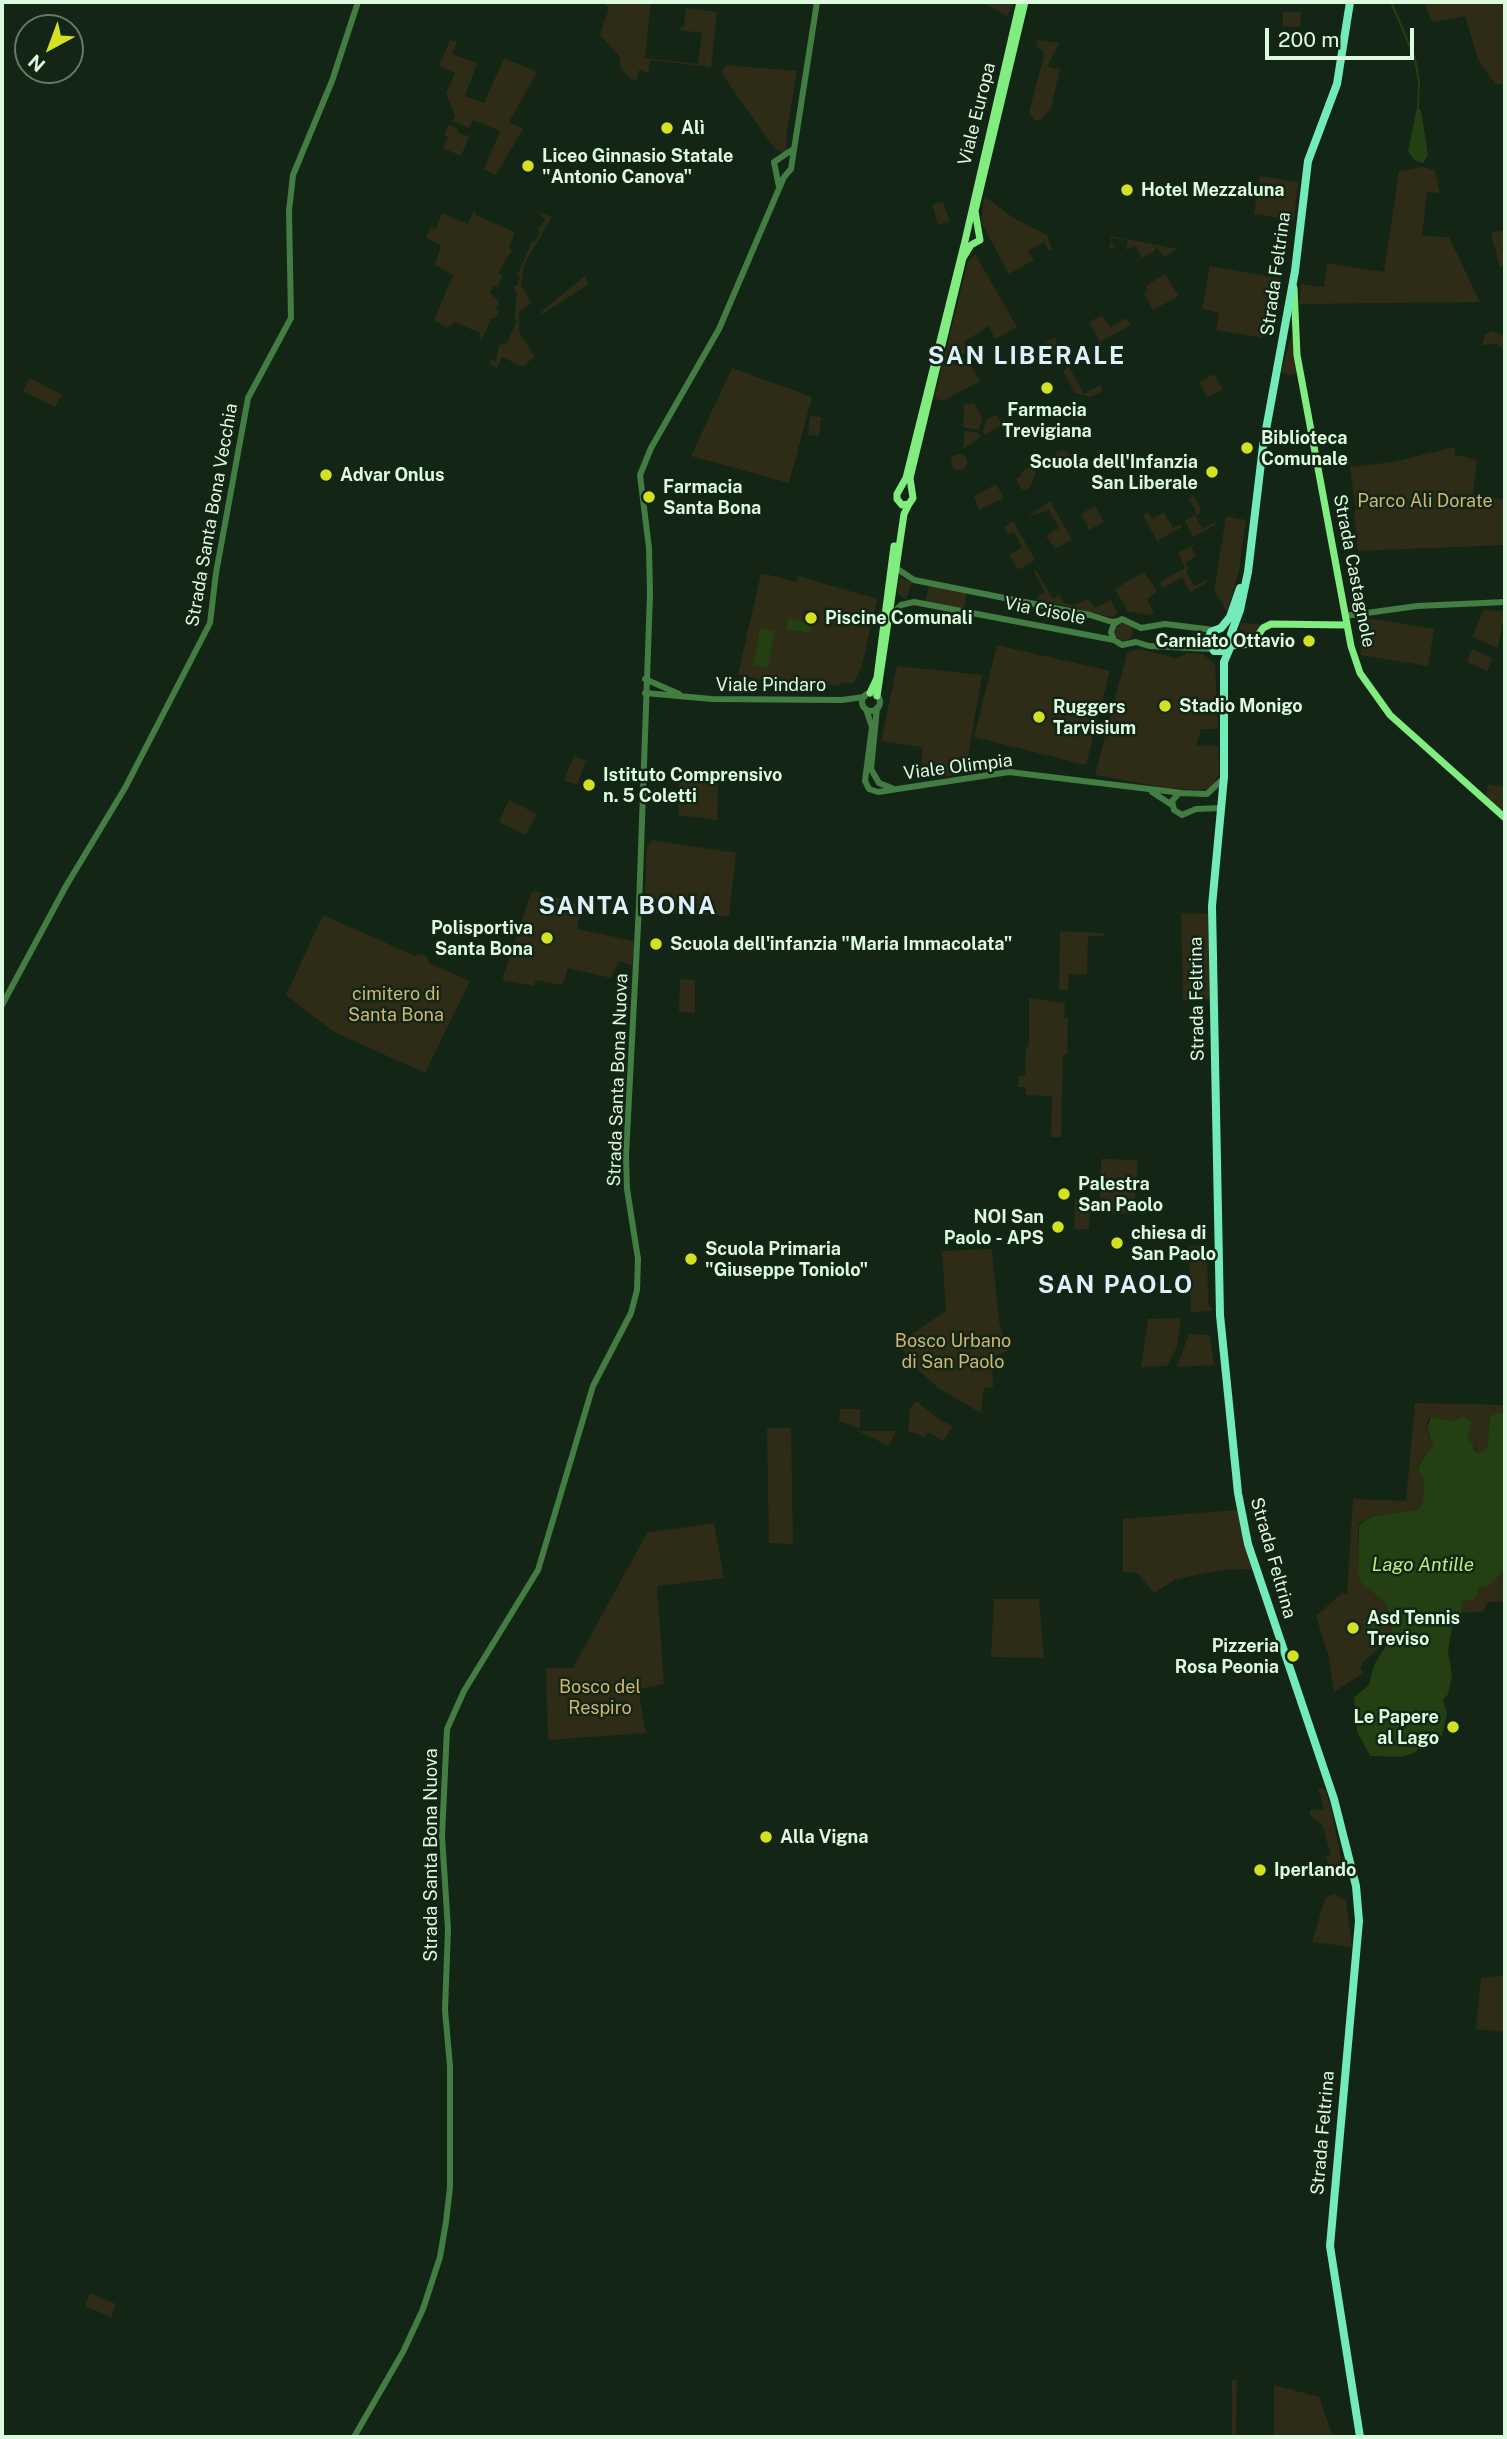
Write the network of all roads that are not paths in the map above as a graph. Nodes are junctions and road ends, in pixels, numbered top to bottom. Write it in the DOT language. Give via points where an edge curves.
graph roads {
  1 [pos="358,2"];
  2 [pos="817,2"];
  3 [pos="1023,2"];
  4 [pos="1350,2"];
  5 [pos="794,145"];
  6 [pos="784,157"];
  7 [pos="791,163"];
  8 [pos="775,170"];
  9 [pos="786,174"];
  10 [pos="777,195"];
  11 [pos="976,231"];
  12 [pos="967,240"];
  13 [pos="1295,271"];
  14 [pos="900,489"];
  15 [pos="910,489"];
  16 [pos="900,503"];
  17 [pos="909,504"];
  18 [pos="1248,554"];
  19 [pos="896,568"];
  20 [pos="1505,602"];
  21 [pos="891,615"];
  22 [pos="1346,620"];
  23 [pos="1118,621"];
  24 [pos="1136,626"];
  25 [pos="1218,629"];
  26 [pos="1114,640"];
  27 [pos="1230,643"];
  28 [pos="1130,644"];
  29 [pos="1214,650"];
  30 [pos="1223,673"];
  31 [pos="645,680"];
  32 [pos="645,691"];
  33 [pos="675,693"];
  34 [pos="658,695"];
  35 [pos="870,695"];
  36 [pos="695,698"];
  37 [pos="847,700"];
  38 [pos="864,707"];
  39 [pos="644,708"];
  40 [pos="877,708"];
  41 [pos="1224,777"];
  42 [pos="865,781"];
  43 [pos="898,788"];
  44 [pos="1144,789"];
  45 [pos="1185,793"];
  46 [pos="1172,805"];
  47 [pos="1222,808"];
  48 [pos="1207,810"];
  49 [pos="1191,811"];
  50 [pos="1505,818"];
  51 [pos="1220,825"];
  52 [pos="2,1005"];
  53 [pos="354,2437"];
  54 [pos="1360,2437"];
  1 -- 52 [label="street, Strada Santa Bona Vecchia" via="293,175 291,318 248,398 208,631"];
  2 -- 5 [label="street"];
  3 -- 11 [label="main road, Viale Europa" via="975,211"];
  3 -- 12 [label="main road, Viale Europa"];
  4 -- 13 [label="main road, Strada Feltrina" via="1337,83 1308,160"];
  5 -- 6 [label="street"];
  5 -- 7 [label="street"];
  6 -- 7 [label="street"];
  6 -- 8 [label="street" via="775,160"];
  7 -- 9 [label="street"];
  8 -- 9 [label="street"];
  8 -- 10 [label="street"];
  9 -- 10 [label="street, Strada Santa Bona Nuova"];
  10 -- 31 [label="street, Strada Santa Bona Nuova" via="719,329 640,475 649,555"];
  11 -- 12 [label="main road"];
  11 -- 12 [label="main road, Viale Europa" via="980,240"];
  12 -- 14 [label="main road, Viale Europa"];
  12 -- 15 [label="main road, Viale Europa"];
  13 -- 18 [label="main road, Strada Feltrina"];
  13 -- 22 [label="main road, Strada Castagnole" via="1297,355"];
  14 -- 15 [label="main road"];
  14 -- 16 [label="main road, Viale Europa" via="896,496"];
  15 -- 17 [label="main road, Viale Europa" via="913,498"];
  16 -- 17 [label="main road"];
  16 -- 35 [label="main road, Viale Europa" via="877,678"];
  17 -- 19 [label="main road, Viale Europa"];
  18 -- 25 [label="main road, Strada Feltrina" via="1234,608"];
  18 -- 27 [label="main road, Strada Feltrina"];
  19 -- 21 [label="main road, Viale Europa"];
  19 -- 23 [label="street, Via Cisole" via="914,580"];
  20 -- 22 [label="street" via="1417,606"];
  21 -- 26 [label="street, Via Cisole" via="901,605 914,602"];
  21 -- 35 [label="main road, Viale Europa"];
  22 -- 27 [label="main road" via="1268,624 1254,642"];
  22 -- 50 [label="main road, Strada Castagnole" via="1360,673 1378,702"];
  23 -- 24 [label="street, Via Cisole" via="1126,619"];
  23 -- 26 [label="street" via="1112,627"];
  24 -- 25 [label="street, Via Cisole"];
  24 -- 28 [label="street" via="1136,638"];
  25 -- 27 [label="main road"];
  25 -- 29 [label="main road, Strada Feltrina" via="1208,639"];
  26 -- 28 [label="street, Via Cisole"];
  27 -- 29 [label="main road"];
  27 -- 30 [label="main road, Strada Feltrina"];
  28 -- 29 [label="street, Via Cisole"];
  29 -- 30 [label="main road, Strada Feltrina"];
  30 -- 41 [label="main road, Strada Feltrina"];
  31 -- 32 [label="street, Strada Santa Bona Nuova"];
  31 -- 33 [label="street, Viale Pindaro"];
  32 -- 33 [label="street, Viale Pindaro"];
  32 -- 34 [label="street, Viale Pindaro"];
  32 -- 39 [label="street, Strada Santa Bona Nuova"];
  33 -- 36 [label="street, Viale Pindaro"];
  34 -- 36 [label="street, Viale Pindaro"];
  34 -- 39 [label="street"];
  35 -- 37 [label="street, Viale Pindaro"];
  35 -- 38 [label="street, Viale Europa"];
  35 -- 40 [label="street, Viale Europa"];
  36 -- 37 [label="street, Viale Pindaro"];
  37 -- 38 [label="street, Viale Pindaro"];
  38 -- 40 [label="street"];
  38 -- 42 [label="street, Viale Europa" via="872,727"];
  39 -- 53 [label="street, Strada Santa Bona Nuova" via="626,1155 638,1259 637,1290 631,1313 593,1386 538,1570 464,1690 447,1729 442,1836 448,1928 444,1996 450,2066 446,2222 423,2309"];
  40 -- 43 [label="street, Viale Europa" via="871,769 882,786"];
  41 -- 45 [label="street" via="1208,794"];
  41 -- 47 [label="main road, Strada Feltrina"];
  42 -- 43 [label="street, Viale Olimpia" via="869,789 878,792"];
  43 -- 44 [label="street, Viale Olimpia" via="1014,772"];
  44 -- 45 [label="street, Viale Olimpia"];
  44 -- 46 [label="street, Viale Olimpia"];
  45 -- 46 [label="street" via="1175,795"];
  45 -- 49 [label="street" via="1194,802"];
  46 -- 49 [label="street" via="1179,814"];
  47 -- 48 [label="street"];
  47 -- 51 [label="main road, Strada Feltrina"];
  48 -- 49 [label="street"];
  48 -- 51 [label="street"];
  51 -- 54 [label="main road, Strada Feltrina" via="1212,906 1219,1279 1238,1493 1252,1555 1334,1799 1356,1886 1359,1921 1330,2246"];
}
